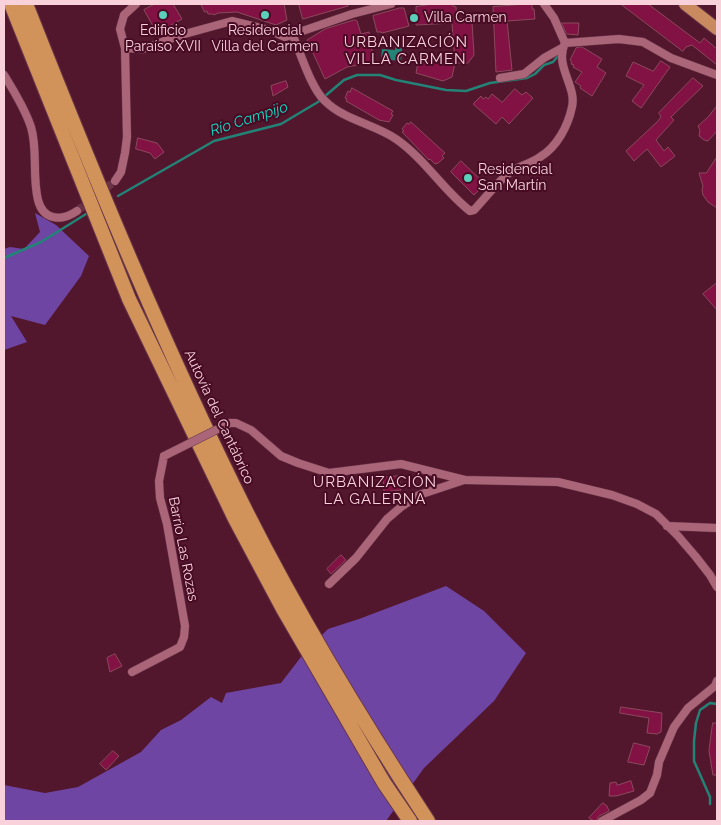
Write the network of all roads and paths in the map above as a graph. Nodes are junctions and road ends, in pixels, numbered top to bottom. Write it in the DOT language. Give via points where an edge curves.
graph roads {
  1 [pos="11,4"];
  2 [pos="26,4"];
  3 [pos="136,4"];
  4 [pos="391,4"];
  5 [pos="544,4"];
  6 [pos="685,4"];
  7 [pos="717,29"];
  8 [pos="293,36"];
  9 [pos="564,46"];
  10 [pos="124,48"];
  11 [pos="4,75"];
  12 [pos="717,75"];
  13 [pos="500,78"];
  14 [pos="115,181"];
  15 [pos="77,211"];
  16 [pos="465,480"];
  17 [pos="667,526"];
  18 [pos="717,528"];
  19 [pos="329,584"];
  20 [pos="717,587"];
  21 [pos="132,672"];
  22 [pos="717,682"];
  23 [pos="410,821"];
  24 [pos="428,821"];
  25 [pos="602,821"];
  1 -- 23 [label="highway" via="129,299 235,520 287,618 384,783"];
  2 -- 24 [label="highway, Autovía del Cantábrico" via="142,287 247,513 295,603"];
  3 -- 10 [label="street" via="124,15 120,29"];
  4 -- 8 [label="street" via="352,14"];
  5 -- 9 [label="street" via="554,18"];
  6 -- 7 [label="highway"];
  8 -- 9 [label="street" via="316,90 325,102 396,139 470,212 509,174 548,152 562,134 573,105 563,69"];
  8 -- 10 [label="street" via="285,37 232,21 143,49"];
  9 -- 12 [label="street" via="619,39 643,42 671,58"];
  9 -- 13 [label="street" via="524,74"];
  10 -- 14 [label="street" via="127,136 120,172"];
  11 -- 15 [label="street" via="31,127 38,200 42,210 59,219"];
  16 -- 17 [label="street, Barrio Las Rozas" via="558,482 585,488 637,504 656,514"];
  16 -- 19 [label="street, Barrio Las Rozas" via="419,495 401,507"];
  16 -- 21 [label="street, Barrio Las Rozas, bridge" via="401,464 330,473 281,456 251,430 230,423 164,456 159,481 160,498 179,590 184,637 180,647"];
  17 -- 18 [label="street"];
  17 -- 20 [label="street, Barrio Las Rozas"];
  22 -- 25 [label="street" via="688,708 674,726 650,793"];
}
